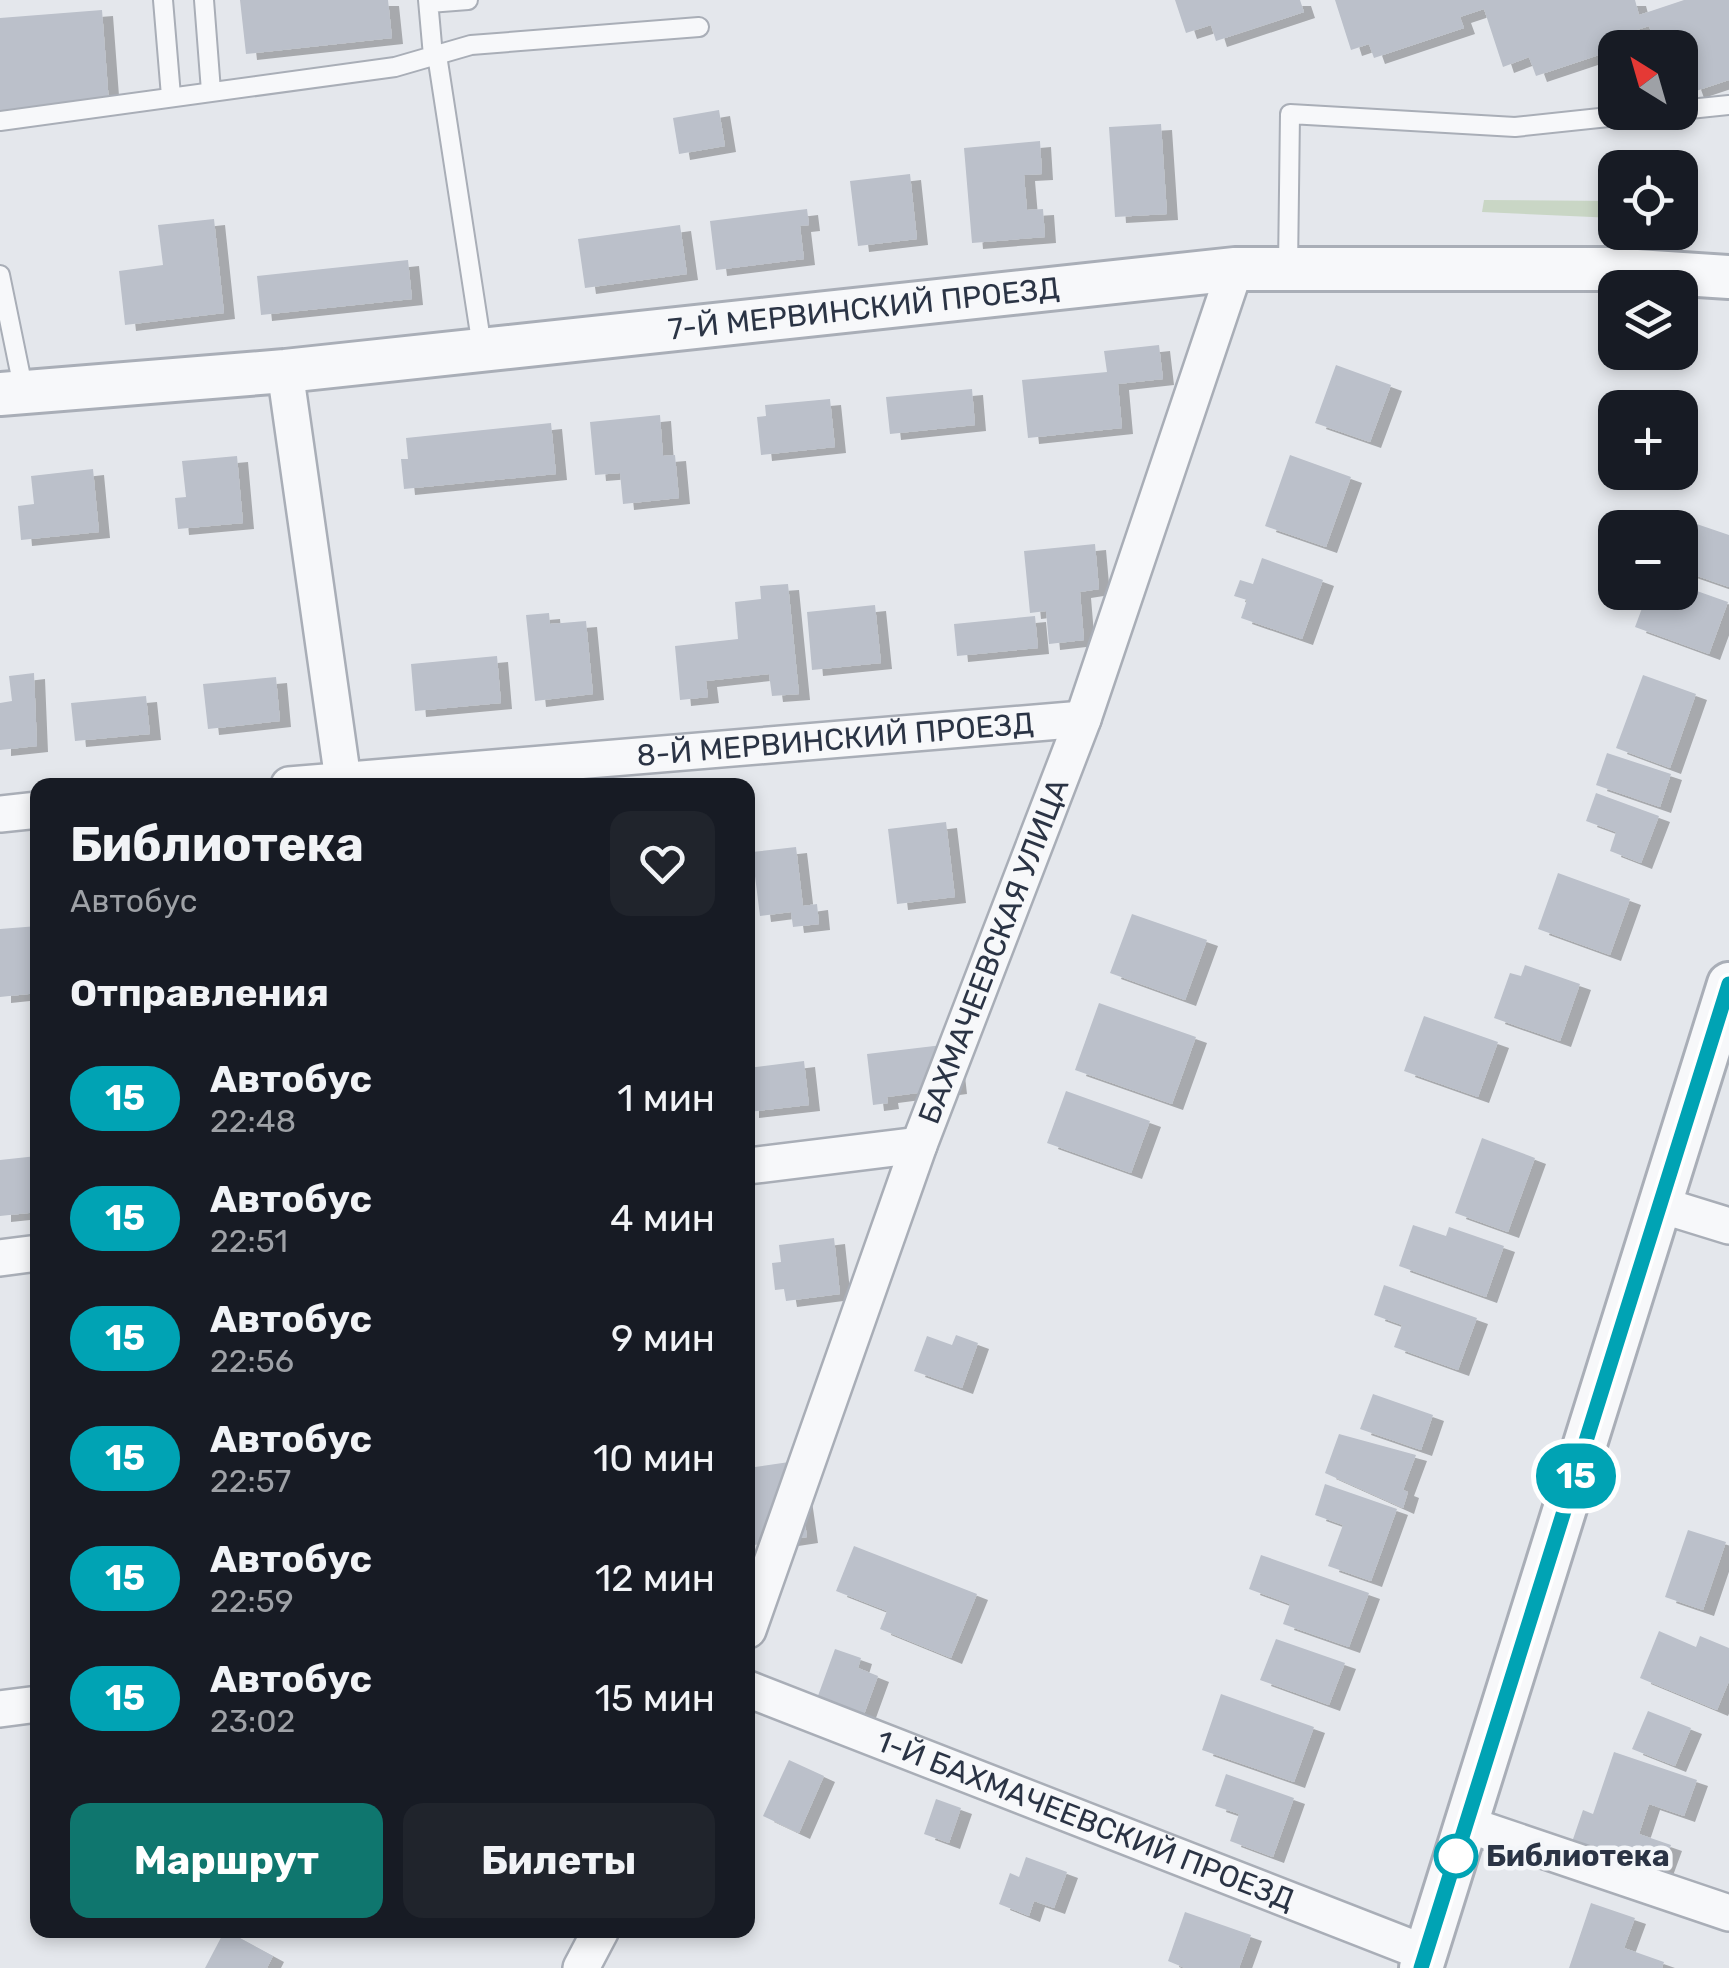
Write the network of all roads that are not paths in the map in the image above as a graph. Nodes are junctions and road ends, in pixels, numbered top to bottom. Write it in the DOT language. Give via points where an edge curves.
graph roads {
  1 [pos="163,0"];
  2 [pos="204,0"];
  3 [pos="468,0"];
  4 [pos="429,2"];
  5 [pos="698,28"];
  6 [pos="435,56"];
  7 [pos="211,91"];
  8 [pos="171,96"];
  9 [pos="1729,105"];
  10 [pos="1698,108"];
  11 [pos="1598,119"];
  12 [pos="0,121"];
  13 [pos="1288,268"];
  14 [pos="1234,270"];
  15 [pos="0,274"];
  16 [pos="1729,277"];
  17 [pos="482,347"];
  18 [pos="285,371"];
  19 [pos="12,393"];
  20 [pos="1083,718"];
  21 [pos="343,778"];
  22 [pos="367,778"];
  23 [pos="30,811"];
  24 [pos="0,814"];
  25 [pos="1729,984"];
  26 [pos="919,1145"];
  27 [pos="755,1165"];
  28 [pos="1661,1205"];
  29 [pos="1729,1226"];
  30 [pos="30,1255"];
  31 [pos="0,1258"];
  32 [pos="755,1610"];
  33 [pos="755,1692"];
  34 [pos="30,1705"];
  35 [pos="0,1709"];
  36 [pos="1466,1824"];
  37 [pos="1729,1913"];
  38 [pos="597,1938"];
  39 [pos="1423,1961"];
  40 [pos="582,1968"];
  1 -- 8 [label="lane"];
  2 -- 7 [label="lane"];
  3 -- 4 [label="lane"];
  4 -- 6 [label="lane"];
  5 -- 6 [label="lane" via="472,45"];
  6 -- 7 [label="lane"];
  6 -- 17 [label="lane"];
  7 -- 8 [label="lane"];
  8 -- 12 [label="lane"];
  9 -- 10 [label="lane"];
  11 -- 13 [label="lane" via="1515,128 1290,114"];
  13 -- 14 [label="street, 7-Й МЕРВИНСКИЙ ПРОЕЗД"];
  13 -- 16 [label="street, 7-Й МЕРВИНСКИЙ ПРОЕЗД" via="1606,269"];
  14 -- 17 [label="street, 7-Й МЕРВИНСКИЙ ПРОЕЗД"];
  14 -- 20 [label="street, БАХМАЧЕЕВСКАЯ УЛИЦА"];
  15 -- 19 [label="lane"];
  17 -- 18 [label="street, 7-Й МЕРВИНСКИЙ ПРОЕЗД"];
  18 -- 19 [label="street, 7-Й МЕРВИНСКИЙ ПРОЕЗД"];
  18 -- 21 [label="street"];
  20 -- 22 [label="street, 8-Й МЕРВИНСКИЙ ПРОЕЗД"];
  20 -- 26 [label="street, БАХМАЧЕЕВСКАЯ УЛИЦА"];
  23 -- 24 [label="street"];
  25 -- 28 [label="street"];
  26 -- 27 [label="street"];
  26 -- 32 [label="street, БАХМАЧЕЕВСКАЯ УЛИЦА"];
  28 -- 29 [label="street"];
  28 -- 36 [label="street"];
  30 -- 31 [label="street"];
  33 -- 39 [label="street, 1-Й БАХМАЧЕЕВСКИЙ ПРОЕЗД"];
  34 -- 35 [label="street"];
  36 -- 37 [label="street"];
  36 -- 39 [label="street"];
  38 -- 40 [label="street"];
}
